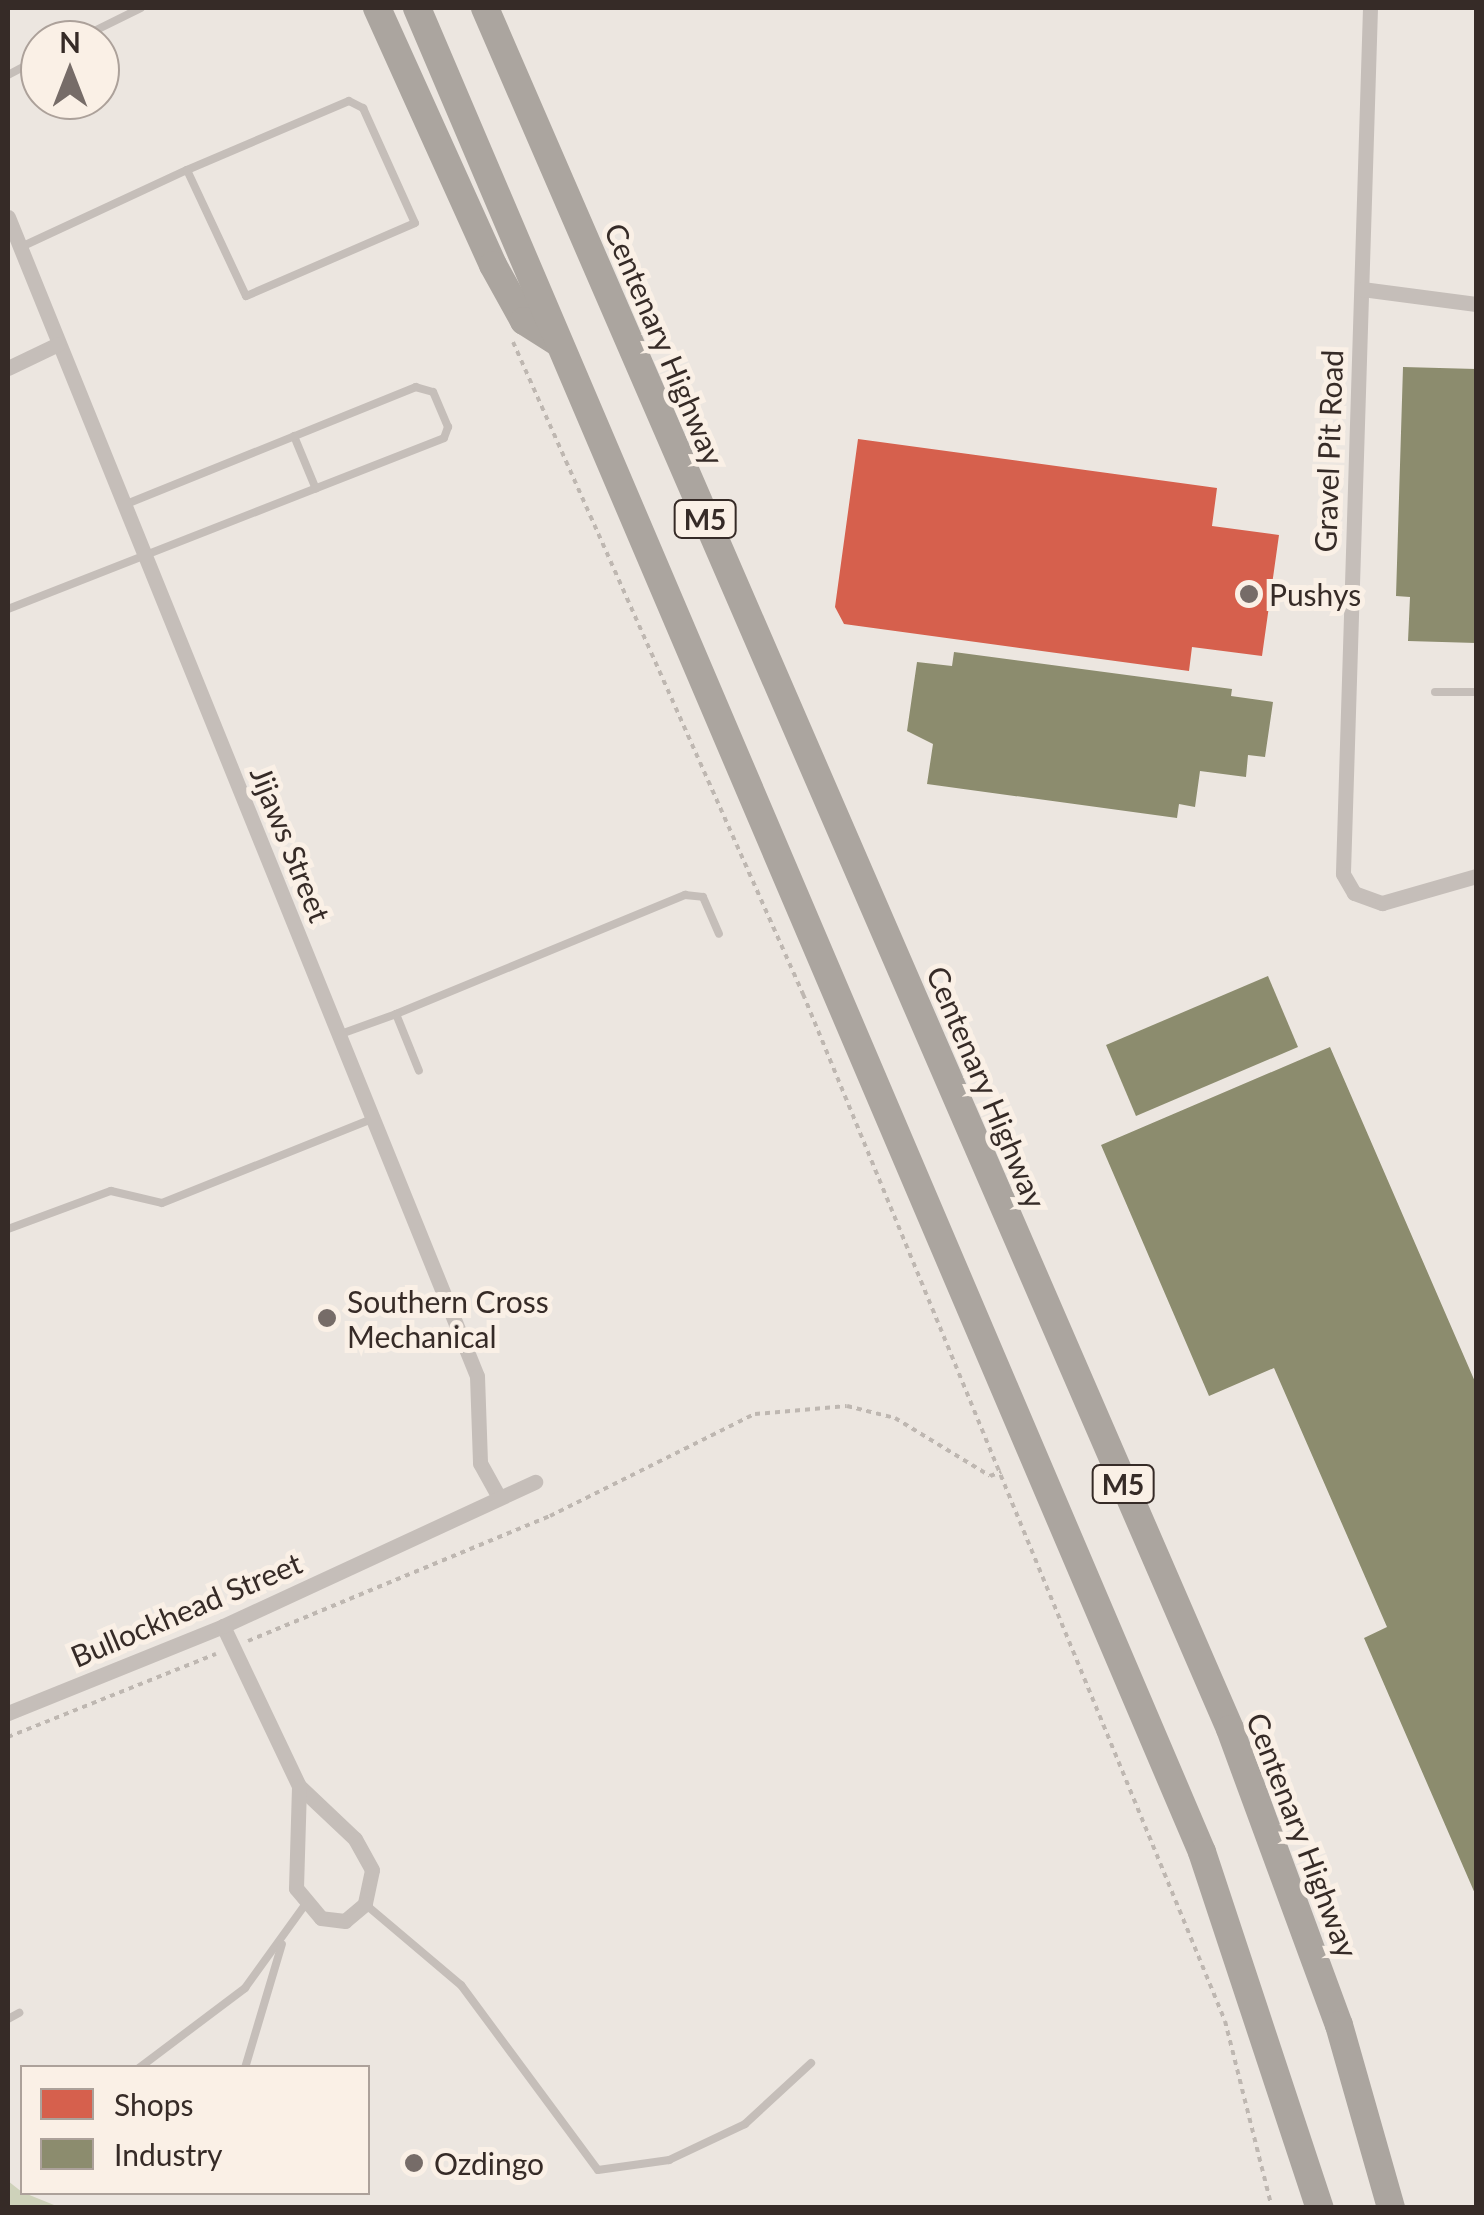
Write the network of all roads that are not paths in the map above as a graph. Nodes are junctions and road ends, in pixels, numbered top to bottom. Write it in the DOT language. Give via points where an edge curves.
graph roads {
  1 [pos="141,8"];
  2 [pos="377,8"];
  3 [pos="417,8"];
  4 [pos="484,8"];
  5 [pos="1370,8"];
  6 [pos="117,20"];
  7 [pos="186,170"];
  8 [pos="8,216"];
  9 [pos="20,247"];
  10 [pos="1362,288"];
  11 [pos="1476,304"];
  12 [pos="558,342"];
  13 [pos="58,344"];
  14 [pos="8,368"];
  15 [pos="294,436"];
  16 [pos="316,488"];
  17 [pos="123,505"];
  18 [pos="145,557"];
  19 [pos="8,608"];
  20 [pos="1435,692"];
  21 [pos="1476,692"];
  22 [pos="1476,876"];
  23 [pos="719,934"];
  24 [pos="396,1014"];
  25 [pos="338,1035"];
  26 [pos="420,1071"];
  27 [pos="372,1118"];
  28 [pos="8,1229"];
  29 [pos="535,1482"];
  30 [pos="499,1497"];
  31 [pos="224,1626"];
  32 [pos="8,1713"];
  33 [pos="300,1786"];
  34 [pos="307,1902"];
  35 [pos="365,1904"];
  36 [pos="284,1940"];
  37 [pos="19,2013"];
  38 [pos="8,2019"];
  39 [pos="811,2063"];
  40 [pos="143,2065"];
  41 [pos="245,2065"];
  42 [pos="1392,2204"];
  43 [pos="1320,2208"];
  1 -- 6 [label="lane"];
  2 -- 12 [label="highway" via="500,279 524,321"];
  3 -- 12 [label="highway, M5"];
  4 -- 42 [label="highway, Centenary Highway / M5" via="1230,1729 1339,2024"];
  5 -- 10 [label="street, Gravel Pit Road"];
  7 -- 7 [label="lane" via="355,100 415,223 246,296"];
  7 -- 9 [label="lane"];
  8 -- 9 [label="street, Jijaws Street"];
  9 -- 13 [label="street, Jijaws Street"];
  10 -- 11 [label="street"];
  10 -- 22 [label="street, Gravel Pit Road" via="1341,846 1354,893 1395,902"];
  12 -- 43 [label="highway, M5" via="1202,1852"];
  13 -- 14 [label="street"];
  13 -- 17 [label="street, Jijaws Street"];
  15 -- 16 [label="lane"];
  15 -- 16 [label="lane" via="416,387 433,392 448,427 444,438"];
  15 -- 17 [label="lane"];
  16 -- 18 [label="lane"];
  17 -- 18 [label="street, Jijaws Street"];
  18 -- 19 [label="lane"];
  18 -- 25 [label="street, Jijaws Street"];
  20 -- 21 [label="lane"];
  23 -- 24 [label="lane" via="703,897 685,895"];
  24 -- 25 [label="lane"];
  24 -- 26 [label="lane"];
  25 -- 27 [label="street, Jijaws Street"];
  27 -- 28 [label="lane" via="162,1203 112,1191"];
  27 -- 30 [label="street, Jijaws Street" via="477,1376 480,1463"];
  29 -- 30 [label="street"];
  30 -- 31 [label="street, Bullockhead Street"];
  31 -- 32 [label="street, Bullockhead Street"];
  31 -- 33 [label="street"];
  33 -- 34 [label="street" via="291,1862"];
  33 -- 35 [label="street" via="355,1839 372,1870"];
  34 -- 35 [label="street" via="321,1918 346,1921"];
  34 -- 36 [label="lane"];
  35 -- 39 [label="lane" via="462,1985 598,2170 670,2160 746,2124"];
  36 -- 40 [label="lane" via="244,1988"];
  36 -- 41 [label="lane"];
  37 -- 38 [label="lane"];
}
